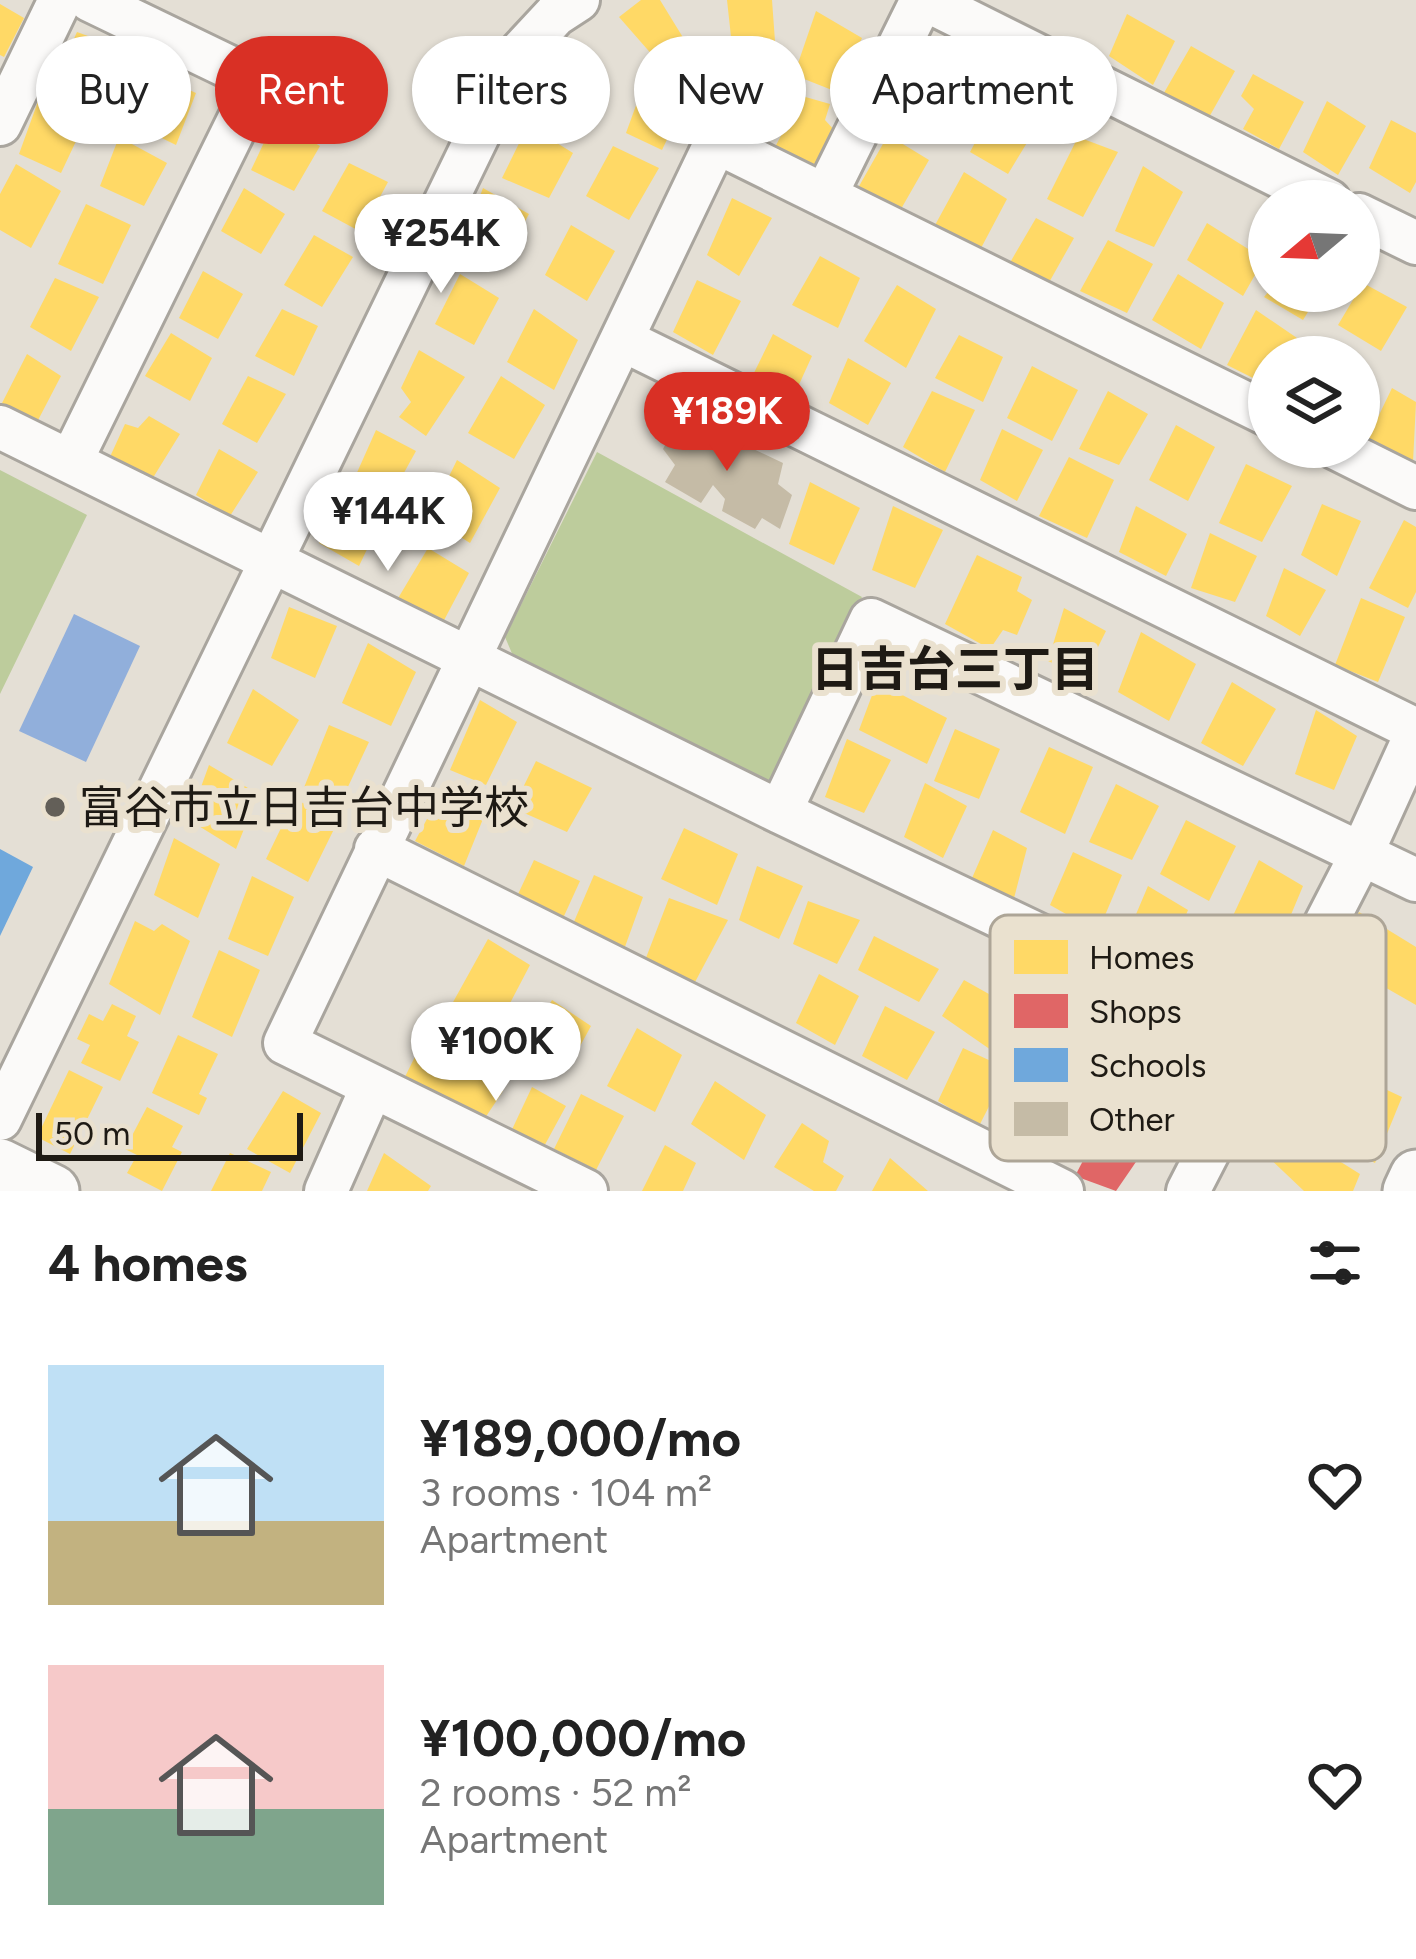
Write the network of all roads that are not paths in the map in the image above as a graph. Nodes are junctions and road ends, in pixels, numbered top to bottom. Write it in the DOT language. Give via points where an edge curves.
graph roads {
  1 [pos="60,0"];
  2 [pos="90,0"];
  3 [pos="578,0"];
  4 [pos="924,0"];
  5 [pos="0,124"];
  6 [pos="1287,180"];
  7 [pos="825,196"];
  8 [pos="1380,225"];
  9 [pos="1416,243"];
  10 [pos="625,341"];
  11 [pos="1248,405"];
  12 [pos="0,427"];
  13 [pos="71,461"];
  14 [pos="1376,468"];
  15 [pos="1416,488"];
  16 [pos="270,559"];
  17 [pos="471,658"];
  18 [pos="1416,732"];
  19 [pos="780,812"];
  20 [pos="376,849"];
  21 [pos="1361,855"];
  22 [pos="1416,880"];
  23 [pos="996,915"];
  24 [pos="1329,915"];
  25 [pos="372,1087"];
  26 [pos="0,1119"];
  27 [pos="990,1155"];
  28 [pos="1002,1161"];
  29 [pos="1203,1161"];
  30 [pos="0,1165"];
  31 [pos="1416,1176"];
  32 [pos="53,1191"];
  33 [pos="326,1191"];
  34 [pos="586,1191"];
  35 [pos="1062,1191"];
  36 [pos="1188,1191"];
  37 [pos="1408,1191"];
  1 -- 5 [label="street"];
  2 -- 13 [label="street" via="258,81"];
  3 -- 16 [label="street" via="516,57"];
  4 -- 6 [label="street"];
  4 -- 7 [label="street"];
  7 -- 10 [label="street" via="716,142"];
  7 -- 11 [label="street"];
  8 -- 9 [label="street"];
  10 -- 17 [label="street"];
  10 -- 18 [label="street"];
  12 -- 13 [label="street"];
  13 -- 16 [label="street"];
  14 -- 15 [label="street"];
  16 -- 17 [label="street"];
  16 -- 26 [label="street"];
  17 -- 19 [label="street"];
  17 -- 20 [label="street"];
  18 -- 21 [label="street"];
  19 -- 21 [label="street" via="871,620"];
  19 -- 23 [label="street"];
  20 -- 25 [label="street" via="285,1043"];
  20 -- 27 [label="street"];
  21 -- 22 [label="street"];
  21 -- 24 [label="street"];
  25 -- 33 [label="street"];
  25 -- 34 [label="street"];
  28 -- 35 [label="street"];
  29 -- 36 [label="street"];
  30 -- 32 [label="street"];
  31 -- 37 [label="street"];
}
